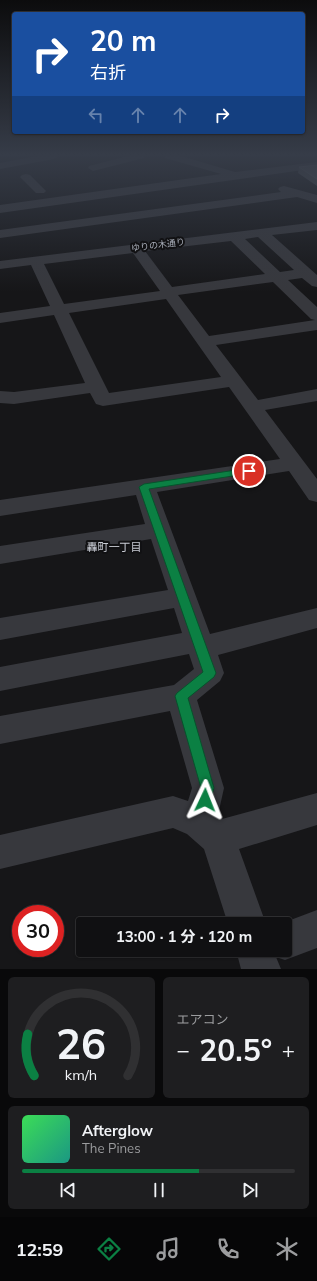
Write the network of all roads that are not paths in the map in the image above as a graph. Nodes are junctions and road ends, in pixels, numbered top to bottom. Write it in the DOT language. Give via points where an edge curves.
graph roads {
  1 [pos="53,201"];
  2 [pos="152,201"];
  3 [pos="237,201"];
  4 [pos="0,209"];
  5 [pos="164,211"];
  6 [pos="175,221"];
  7 [pos="316,226"];
  8 [pos="186,230"];
  9 [pos="261,233"];
  10 [pos="234,236"];
  11 [pos="199,240"];
  12 [pos="2,243"];
  13 [pos="136,248"];
  14 [pos="36,261"];
  15 [pos="14,264"];
  16 [pos="0,266"];
  17 [pos="306,273"];
  18 [pos="276,277"];
  19 [pos="317,283"];
  20 [pos="169,293"];
  21 [pos="59,310"];
  22 [pos="317,316"];
  23 [pos="0,318"];
  24 [pos="317,325"];
  25 [pos="205,342"];
  26 [pos="234,381"];
  27 [pos="96,387"];
  28 [pos="317,395"];
  29 [pos="0,398"];
  30 [pos="252,406"];
  31 [pos="294,464"];
  32 [pos="144,487"];
  33 [pos="315,489"];
  34 [pos="0,508"];
  35 [pos="158,530"];
  36 [pos="0,555"];
  37 [pos="184,596"];
  38 [pos="317,618"];
  39 [pos="0,629"];
  40 [pos="200,645"];
  41 [pos="0,678"];
  42 [pos="181,696"];
  43 [pos="0,730"];
  44 [pos="317,809"];
  45 [pos="209,830"];
  46 [pos="0,852"];
  47 [pos="247,917"];
  48 [pos="317,929"];
  49 [pos="292,937"];
  1 -- 4 [label="street"];
  2 -- 5 [label="street"];
  3 -- 5 [label="street"];
  5 -- 6 [label="street"];
  5 -- 12 [label="street"];
  7 -- 9 [label="street, ゆりの木通り"];
  8 -- 11 [label="street"];
  9 -- 10 [label="street, ゆりの木通り"];
  9 -- 17 [label="street"];
  10 -- 11 [label="street, ゆりの木通り"];
  10 -- 18 [label="street"];
  11 -- 13 [label="street, ゆりの木通り"];
  12 -- 15 [label="street"];
  13 -- 14 [label="street, ゆりの木通り"];
  13 -- 20 [label="street"];
  14 -- 15 [label="street, ゆりの木通り"];
  14 -- 21 [label="street"];
  15 -- 16 [label="street, ゆりの木通り"];
  17 -- 18 [label="street"];
  17 -- 19 [label="street"];
  18 -- 20 [label="street"];
  18 -- 22 [label="street"];
  20 -- 21 [label="street"];
  20 -- 25 [label="street"];
  21 -- 23 [label="street"];
  21 -- 27 [label="street"];
  24 -- 25 [label="street"];
  25 -- 26 [label="street"];
  26 -- 27 [label="street" via="103,400"];
  26 -- 30 [label="street"];
  27 -- 29 [label="street"];
  28 -- 30 [label="street"];
  30 -- 31 [label="street"];
  31 -- 32 [label="street"];
  31 -- 33 [label="street"];
  32 -- 34 [label="street"];
  32 -- 35 [label="street"];
  35 -- 36 [label="street"];
  35 -- 37 [label="street"];
  37 -- 39 [label="street"];
  37 -- 40 [label="street"];
  38 -- 40 [label="street"];
  40 -- 41 [label="street"];
  40 -- 42 [label="street" via="210,673"];
  42 -- 43 [label="street"];
  42 -- 45 [label="street" via="208,788"];
  44 -- 45 [label="street"];
  45 -- 46 [label="street" via="173,812"];
  45 -- 47 [label="street"];
  48 -- 49 [label="street"];
}
